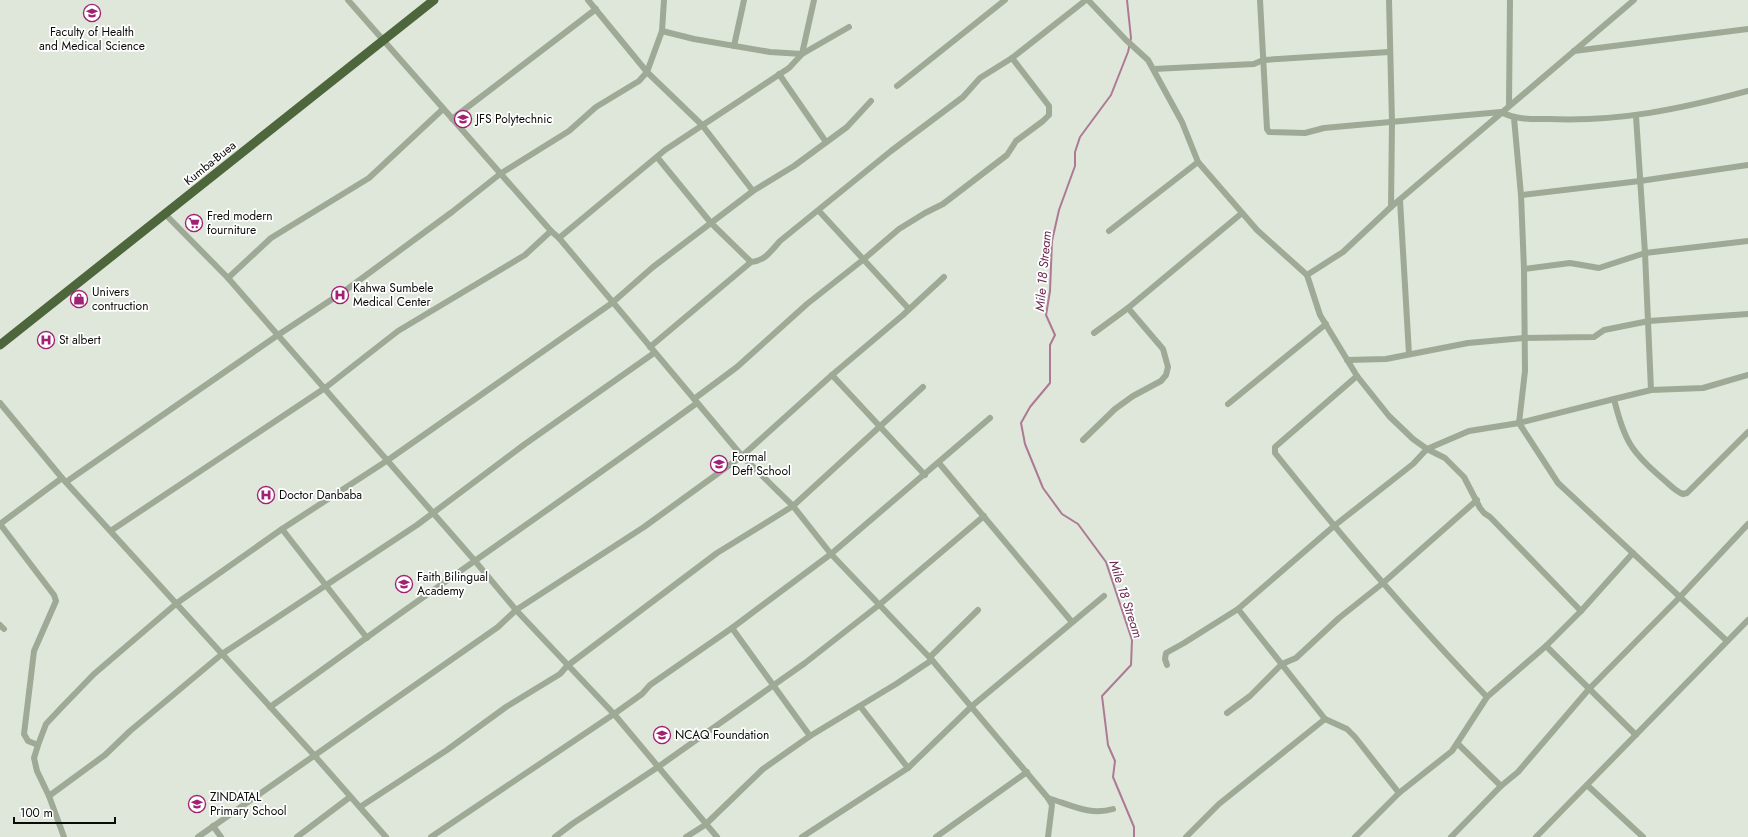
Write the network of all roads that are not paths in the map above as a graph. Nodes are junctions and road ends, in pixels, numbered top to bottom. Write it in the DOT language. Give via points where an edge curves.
graph roads {
  1 [pos="348,0"];
  2 [pos="434,0"];
  3 [pos="588,0"];
  4 [pos="664,0"];
  5 [pos="744,0"];
  6 [pos="814,0"];
  7 [pos="1005,0"];
  8 [pos="1087,0"];
  9 [pos="1260,0"];
  10 [pos="1388,0"];
  11 [pos="1510,0"];
  12 [pos="1634,0"];
  13 [pos="596,9"];
  14 [pos="849,27"];
  15 [pos="1748,28"];
  16 [pos="662,31"];
  17 [pos="384,41"];
  18 [pos="734,46"];
  19 [pos="1574,51"];
  20 [pos="1389,52"];
  21 [pos="802,54"];
  22 [pos="1012,58"];
  23 [pos="1263,60"];
  24 [pos="1154,70"];
  25 [pos="647,72"];
  26 [pos="779,74"];
  27 [pos="897,86"];
  28 [pos="1748,91"];
  29 [pos="871,101"];
  30 [pos="1509,106"];
  31 [pos="443,109"];
  32 [pos="1501,112"];
  33 [pos="1636,116"];
  34 [pos="1514,118"];
  35 [pos="452,119"];
  36 [pos="1392,122"];
  37 [pos="702,125"];
  38 [pos="826,142"];
  39 [pos="657,157"];
  40 [pos="1198,162"];
  41 [pos="1748,165"];
  42 [pos="500,174"];
  43 [pos="1640,181"];
  44 [pos="753,191"];
  45 [pos="1521,195"];
  46 [pos="1400,200"];
  47 [pos="1391,207"];
  48 [pos="819,211"];
  49 [pos="165,214"];
  50 [pos="1242,214"];
  51 [pos="711,223"];
  52 [pos="550,231"];
  53 [pos="1109,231"];
  54 [pos="558,238"];
  55 [pos="1748,241"];
  56 [pos="1645,253"];
  57 [pos="864,259"];
  58 [pos="751,262"];
  59 [pos="1524,269"];
  60 [pos="1307,275"];
  61 [pos="944,277"];
  62 [pos="228,278"];
  63 [pos="612,303"];
  64 [pos="1128,308"];
  65 [pos="909,309"];
  66 [pos="1748,314"];
  67 [pos="1649,321"];
  68 [pos="1326,324"];
  69 [pos="1094,333"];
  70 [pos="278,334"];
  71 [pos="1524,338"];
  72 [pos="0,344"];
  73 [pos="652,350"];
  74 [pos="1409,354"];
  75 [pos="1347,360"];
  76 [pos="832,375"];
  77 [pos="1748,375"];
  78 [pos="1357,376"];
  79 [pos="923,387"];
  80 [pos="325,388"];
  81 [pos="1651,390"];
  82 [pos="1614,399"];
  83 [pos="696,401"];
  84 [pos="0,403"];
  85 [pos="1228,404"];
  86 [pos="990,418"];
  87 [pos="1519,422"];
  88 [pos="881,426"];
  89 [pos="1748,432"];
  90 [pos="1083,440"];
  91 [pos="1427,449"];
  92 [pos="742,456"];
  93 [pos="388,460"];
  94 [pos="938,463"];
  95 [pos="925,475"];
  96 [pos="64,480"];
  97 [pos="1477,500"];
  98 [pos="792,506"];
  99 [pos="433,512"];
  100 [pos="984,516"];
  101 [pos="0,524"];
  102 [pos="1748,524"];
  103 [pos="1334,526"];
  104 [pos="282,529"];
  105 [pos="112,530"];
  106 [pos="1633,553"];
  107 [pos="831,554"];
  108 [pos="475,560"];
  109 [pos="1383,583"];
  110 [pos="326,586"];
  111 [pos="1104,596"];
  112 [pos="1679,598"];
  113 [pos="177,603"];
  114 [pos="879,605"];
  115 [pos="1238,609"];
  116 [pos="516,610"];
  117 [pos="978,610"];
  118 [pos="1581,611"];
  119 [pos="1748,620"];
  120 [pos="1072,622"];
  121 [pos="732,628"];
  122 [pos="367,638"];
  123 [pos="1727,641"];
  124 [pos="1546,646"];
  125 [pos="222,654"];
  126 [pos="931,659"];
  127 [pos="1282,664"];
  128 [pos="1167,665"];
  129 [pos="567,666"];
  130 [pos="774,685"];
  131 [pos="1589,689"];
  132 [pos="1487,697"];
  133 [pos="860,706"];
  134 [pos="972,706"];
  135 [pos="270,707"];
  136 [pos="1227,713"];
  137 [pos="614,714"];
  138 [pos="1325,719"];
  139 [pos="810,736"];
  140 [pos="1636,736"];
  141 [pos="38,744"];
  142 [pos="1458,744"];
  143 [pos="314,755"];
  144 [pos="658,767"];
  145 [pos="908,768"];
  146 [pos="1027,772"];
  147 [pos="1587,785"];
  148 [pos="1501,786"];
  149 [pos="1399,793"];
  150 [pos="49,796"];
  151 [pos="350,797"];
  152 [pos="1048,798"];
  153 [pos="360,807"];
  154 [pos="1113,809"];
  155 [pos="705,824"];
  156 [pos="213,826"];
  157 [pos="64,837"];
  158 [pos="198,837"];
  159 [pos="221,837"];
  160 [pos="297,837"];
  161 [pos="386,837"];
  162 [pos="431,837"];
  163 [pos="555,837"];
  164 [pos="686,837"];
  165 [pos="717,837"];
  166 [pos="802,837"];
  167 [pos="936,837"];
  168 [pos="1048,837"];
  169 [pos="1186,837"];
  170 [pos="1355,837"];
  171 [pos="1451,837"];
  172 [pos="1536,837"];
  173 [pos="1643,837"];
  1 -- 17 [label="street"];
  2 -- 17 [label="highway, Kumba-Buea"];
  3 -- 13 [label="street"];
  4 -- 16 [label="street"];
  5 -- 18 [label="street"];
  6 -- 21 [label="street"];
  7 -- 27 [label="street"];
  8 -- 22 [label="street"];
  8 -- 24 [label="street" via="1143,54"];
  9 -- 23 [label="street"];
  10 -- 20 [label="street"];
  11 -- 30 [label="street"];
  12 -- 19 [label="street"];
  13 -- 25 [label="street"];
  13 -- 35 [label="street"];
  14 -- 21 [label="street"];
  15 -- 19 [label="street"];
  16 -- 18 [label="street"];
  16 -- 25 [label="street"];
  17 -- 31 [label="street"];
  17 -- 49 [label="highway, Kumba-Buea"];
  18 -- 21 [label="street"];
  19 -- 30 [label="street"];
  20 -- 23 [label="street"];
  20 -- 36 [label="street"];
  21 -- 26 [label="street" via="789,68"];
  22 -- 48 [label="street" via="976,81 963,97 891,151"];
  22 -- 57 [label="street" via="1049,106 1049,115 1016,141 1001,160 943,204 899,229"];
  23 -- 24 [label="street" via="1254,64"];
  23 -- 36 [label="street" via="1268,132 1305,133 1324,128"];
  24 -- 40 [label="street" via="1182,122"];
  25 -- 37 [label="street"];
  25 -- 42 [label="street" via="639,80 596,107 562,136"];
  26 -- 37 [label="street"];
  26 -- 38 [label="street"];
  28 -- 33 [label="street" via="1705,103"];
  29 -- 38 [label="street" via="847,128"];
  30 -- 32 [label="street"];
  31 -- 35 [label="street"];
  31 -- 62 [label="street" via="369,178 271,238"];
  32 -- 34 [label="street"];
  32 -- 36 [label="street"];
  32 -- 46 [label="street"];
  33 -- 34 [label="street" via="1574,120"];
  33 -- 43 [label="street"];
  34 -- 45 [label="street"];
  35 -- 42 [label="street"];
  36 -- 47 [label="street"];
  37 -- 39 [label="street"];
  37 -- 44 [label="street"];
  38 -- 44 [label="street" via="788,170"];
  39 -- 51 [label="street"];
  39 -- 54 [label="street"];
  40 -- 50 [label="street"];
  40 -- 53 [label="street"];
  41 -- 43 [label="street"];
  42 -- 52 [label="street"];
  42 -- 70 [label="street" via="352,285"];
  43 -- 45 [label="street"];
  43 -- 56 [label="street"];
  44 -- 51 [label="street"];
  45 -- 59 [label="street"];
  46 -- 47 [label="street"];
  46 -- 74 [label="street"];
  47 -- 60 [label="street" via="1343,252"];
  48 -- 57 [label="street"];
  48 -- 58 [label="street" via="780,241 767,256"];
  49 -- 62 [label="street"];
  49 -- 72 [label="highway, Kumba-Buea"];
  50 -- 60 [label="street" via="1263,237"];
  50 -- 64 [label="street"];
  51 -- 58 [label="street"];
  51 -- 63 [label="street" via="653,267"];
  52 -- 54 [label="street"];
  52 -- 80 [label="street" via="525,255 398,331"];
  54 -- 63 [label="street"];
  55 -- 56 [label="street"];
  56 -- 59 [label="street" via="1599,268 1570,263"];
  56 -- 67 [label="street"];
  57 -- 65 [label="street"];
  57 -- 83 [label="street" via="807,304"];
  58 -- 73 [label="street"];
  59 -- 71 [label="street"];
  60 -- 68 [label="street" via="1318,311"];
  61 -- 65 [label="street"];
  62 -- 70 [label="street"];
  63 -- 73 [label="street"];
  63 -- 93 [label="street"];
  64 -- 69 [label="street"];
  64 -- 90 [label="street" via="1163,349 1168,367 1166,375 1115,409"];
  65 -- 76 [label="street"];
  66 -- 67 [label="street"];
  67 -- 71 [label="street" via="1604,330 1594,336"];
  67 -- 81 [label="street"];
  68 -- 75 [label="street"];
  68 -- 85 [label="street"];
  70 -- 80 [label="street"];
  70 -- 96 [label="street"];
  71 -- 74 [label="street" via="1468,343"];
  71 -- 87 [label="street" via="1525,371"];
  73 -- 83 [label="street"];
  73 -- 99 [label="street"];
  74 -- 75 [label="street" via="1386,359"];
  75 -- 78 [label="street"];
  76 -- 88 [label="street"];
  76 -- 92 [label="street"];
  77 -- 81 [label="street" via="1703,388"];
  78 -- 91 [label="street" via="1389,416"];
  78 -- 103 [label="street" via="1274,449"];
  79 -- 88 [label="street"];
  80 -- 93 [label="street"];
  80 -- 105 [label="street"];
  81 -- 82 [label="street"];
  82 -- 87 [label="street"];
  82 -- 89 [label="street" via="1621,427 1637,455 1683,494 1687,494"];
  83 -- 92 [label="street"];
  83 -- 108 [label="street" via="573,493"];
  84 -- 96 [label="street"];
  86 -- 94 [label="street"];
  87 -- 91 [label="street" via="1469,431"];
  87 -- 106 [label="street" via="1558,483"];
  88 -- 95 [label="street"];
  88 -- 98 [label="street"];
  91 -- 97 [label="street" via="1445,458 1464,477"];
  91 -- 103 [label="street" via="1413,464"];
  92 -- 98 [label="street"];
  92 -- 116 [label="street" via="644,527"];
  93 -- 99 [label="street"];
  93 -- 104 [label="street"];
  94 -- 95 [label="street"];
  94 -- 100 [label="street"];
  95 -- 107 [label="street"];
  96 -- 101 [label="street"];
  96 -- 105 [label="street"];
  97 -- 109 [label="street"];
  97 -- 118 [label="street" via="1484,513"];
  98 -- 107 [label="street"];
  98 -- 129 [label="street" via="718,553"];
  99 -- 108 [label="street"];
  99 -- 110 [label="street"];
  100 -- 114 [label="street"];
  100 -- 120 [label="street"];
  101 -- 141 [label="street" via="56,601 34,651 25,714 24,734 28,741"];
  102 -- 112 [label="street"];
  103 -- 109 [label="street"];
  103 -- 115 [label="street"];
  104 -- 110 [label="street"];
  104 -- 113 [label="street"];
  105 -- 113 [label="street"];
  106 -- 112 [label="street"];
  106 -- 118 [label="street"];
  107 -- 114 [label="street"];
  107 -- 121 [label="street"];
  108 -- 116 [label="street"];
  108 -- 122 [label="street"];
  109 -- 127 [label="street" via="1346,612 1296,658"];
  109 -- 132 [label="street" via="1433,641"];
  110 -- 122 [label="street"];
  110 -- 125 [label="street"];
  111 -- 120 [label="street"];
  112 -- 123 [label="street"];
  112 -- 131 [label="street"];
  113 -- 125 [label="street"];
  113 -- 141 [label="street" via="94,674 46,724"];
  114 -- 126 [label="street"];
  114 -- 130 [label="street"];
  115 -- 127 [label="street"];
  115 -- 128 [label="street" via="1166,653"];
  116 -- 129 [label="street"];
  116 -- 143 [label="street" via="498,627"];
  117 -- 126 [label="street"];
  118 -- 124 [label="street"];
  119 -- 123 [label="street"];
  120 -- 134 [label="street"];
  121 -- 130 [label="street"];
  121 -- 137 [label="street" via="650,685 645,692"];
  122 -- 135 [label="street"];
  123 -- 140 [label="street"];
  124 -- 131 [label="street"];
  124 -- 132 [label="street"];
  125 -- 135 [label="street"];
  125 -- 150 [label="street" via="105,755"];
  126 -- 133 [label="street"];
  126 -- 134 [label="street"];
  127 -- 136 [label="street" via="1250,696"];
  127 -- 138 [label="street"];
  129 -- 137 [label="street"];
  129 -- 153 [label="street" via="560,674 506,707 447,750"];
  130 -- 139 [label="street"];
  130 -- 144 [label="street"];
  131 -- 140 [label="street"];
  131 -- 148 [label="street" via="1518,772"];
  132 -- 142 [label="street"];
  133 -- 139 [label="street"];
  133 -- 145 [label="street"];
  134 -- 145 [label="street"];
  134 -- 146 [label="street"];
  135 -- 143 [label="street"];
  137 -- 144 [label="street"];
  137 -- 162 [label="street"];
  138 -- 149 [label="street" via="1347,729"];
  138 -- 169 [label="street" via="1219,804"];
  139 -- 155 [label="street" via="756,775"];
  140 -- 147 [label="street"];
  141 -- 150 [label="street" via="34,758"];
  142 -- 148 [label="street"];
  142 -- 149 [label="street"];
  143 -- 151 [label="street"];
  143 -- 156 [label="street"];
  144 -- 155 [label="street"];
  144 -- 163 [label="street"];
  145 -- 166 [label="street"];
  146 -- 152 [label="street"];
  146 -- 167 [label="street"];
  147 -- 172 [label="street"];
  147 -- 173 [label="street"];
  148 -- 171 [label="street"];
  149 -- 170 [label="street"];
  150 -- 157 [label="street"];
  151 -- 153 [label="street"];
  151 -- 160 [label="street"];
  152 -- 154 [label="street" via="1090,812"];
  152 -- 168 [label="street" via="1052,804"];
  153 -- 161 [label="street"];
  155 -- 164 [label="street"];
  155 -- 165 [label="street"];
  156 -- 158 [label="street"];
  156 -- 159 [label="street"];
}
